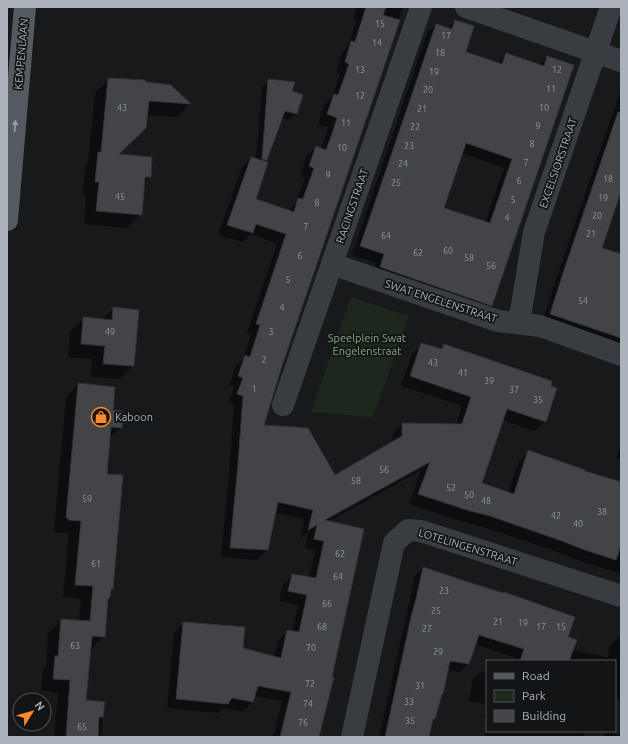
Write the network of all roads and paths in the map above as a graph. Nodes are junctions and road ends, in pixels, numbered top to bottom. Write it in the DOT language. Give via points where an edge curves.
graph roads {
  1 [pos="25,7"];
  2 [pos="421,7"];
  3 [pos="466,7"];
  4 [pos="611,7"];
  5 [pos="595,53"];
  6 [pos="621,61"];
  7 [pos="7,220"];
  8 [pos="332,264"];
  9 [pos="519,323"];
  10 [pos="621,354"];
  11 [pos="283,405"];
  12 [pos="621,596"];
  13 [pos="352,737"];
  7 -- 1 [label="main road, KEMPENLAAN, one-way"];
  2 -- 8 [label="street, RACINGSTRAAT"];
  3 -- 5 [label="street"];
  4 -- 5 [label="street, EXCELSIORSTRAAT"];
  5 -- 6 [label="street"];
  5 -- 9 [label="street, EXCELSIORSTRAAT" via="534,232"];
  8 -- 9 [label="street, SWAT ENGELENSTRAAT" via="498,321"];
  8 -- 11 [label="street, RACINGSTRAAT"];
  9 -- 10 [label="street, SWAT ENGELENSTRAAT" via="540,326"];
  12 -- 13 [label="street, LOTELINGENSTRAAT" via="421,531 408,530 394,543"];
}
